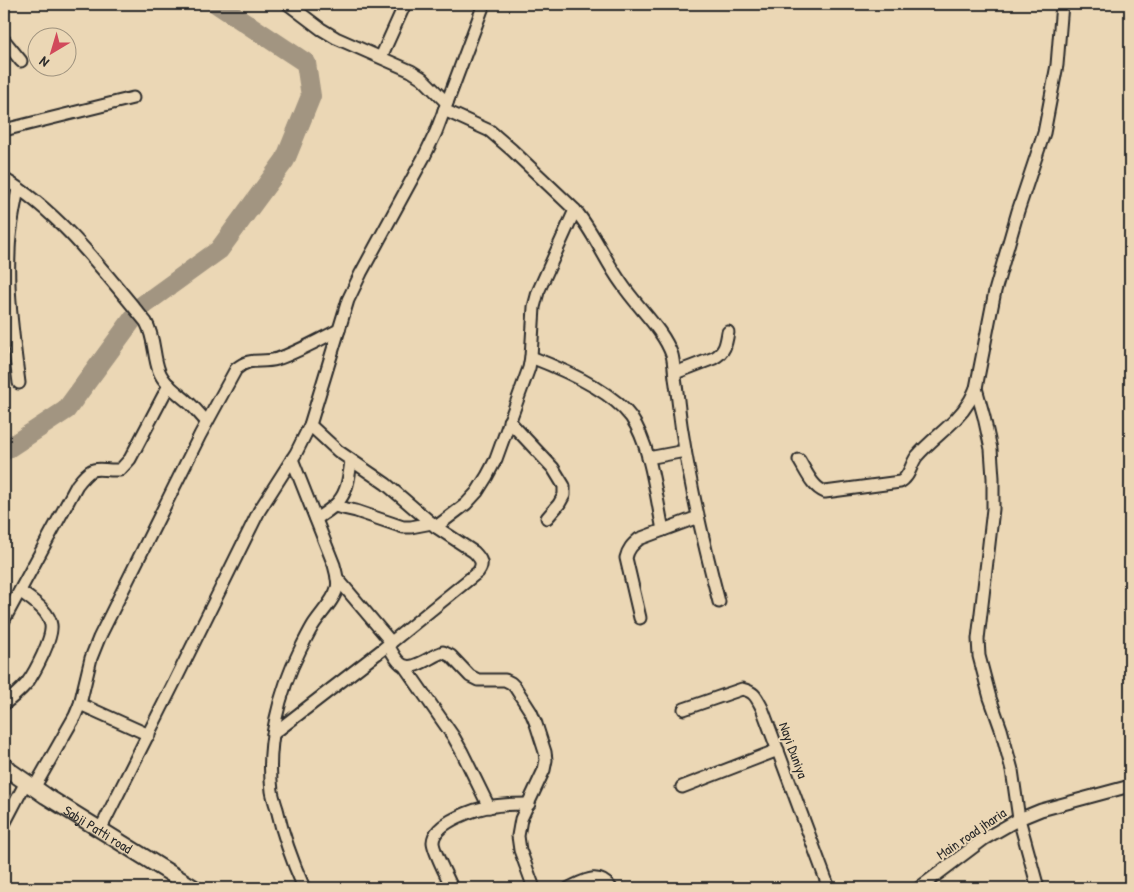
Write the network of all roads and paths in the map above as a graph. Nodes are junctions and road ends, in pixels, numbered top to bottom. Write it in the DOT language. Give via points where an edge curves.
graph roads {
  1 [pos="288,4"];
  2 [pos="405,4"];
  3 [pos="484,4"];
  4 [pos="1062,4"];
  5 [pos="4,40"];
  6 [pos="381,58"];
  7 [pos="21,61"];
  8 [pos="133,98"];
  9 [pos="446,106"];
  10 [pos="4,130"];
  11 [pos="4,179"];
  12 [pos="18,189"];
  13 [pos="575,210"];
  14 [pos="339,330"];
  15 [pos="728,332"];
  16 [pos="531,357"];
  17 [pos="675,373"];
  18 [pos="19,383"];
  19 [pos="170,385"];
  20 [pos="976,388"];
  21 [pos="509,421"];
  22 [pos="207,422"];
  23 [pos="310,425"];
  24 [pos="686,451"];
  25 [pos="648,458"];
  26 [pos="292,459"];
  27 [pos="799,460"];
  28 [pos="351,461"];
  29 [pos="334,506"];
  30 [pos="698,517"];
  31 [pos="547,518"];
  32 [pos="316,519"];
  33 [pos="434,525"];
  34 [pos="663,530"];
  35 [pos="337,578"];
  36 [pos="20,591"];
  37 [pos="719,602"];
  38 [pos="640,618"];
  39 [pos="4,620"];
  40 [pos="390,643"];
  41 [pos="405,666"];
  42 [pos="4,704"];
  43 [pos="80,704"];
  44 [pos="684,709"];
  45 [pos="273,734"];
  46 [pos="149,735"];
  47 [pos="778,750"];
  48 [pos="4,765"];
  49 [pos="30,785"];
  50 [pos="1130,786"];
  51 [pos="682,787"];
  52 [pos="529,804"];
  53 [pos="489,807"];
  54 [pos="1019,819"];
  55 [pos="4,824"];
  56 [pos="100,830"];
  57 [pos="194,888"];
  58 [pos="304,888"];
  59 [pos="452,888"];
  60 [pos="534,888"];
  61 [pos="569,888"];
  62 [pos="611,888"];
  63 [pos="828,888"];
  64 [pos="918,888"];
  65 [pos="1038,888"];
  1 -- 6 [label="street" via="336,38"];
  2 -- 6 [label="street"];
  3 -- 9 [label="street"];
  4 -- 20 [label="street" via="1057,65 1044,133 995,290"];
  5 -- 7 [label="street"];
  6 -- 9 [label="street" via="422,78"];
  8 -- 10 [label="street"];
  9 -- 13 [label="street" via="490,131"];
  9 -- 14 [label="street" via="424,157 348,300"];
  11 -- 12 [label="street"];
  12 -- 18 [label="street" via="8,260"];
  12 -- 19 [label="street" via="65,228 146,322 153,338 158,370"];
  13 -- 16 [label="street" via="538,292"];
  13 -- 17 [label="street" via="622,285 668,345"];
  14 -- 22 [label="street" via="274,360 241,364"];
  14 -- 23 [label="street"];
  15 -- 17 [label="street" via="726,346 720,355"];
  16 -- 21 [label="street"];
  16 -- 25 [label="street" via="583,380 623,408 632,419"];
  17 -- 24 [label="street"];
  19 -- 22 [label="street"];
  19 -- 36 [label="street" via="125,465 120,470 91,470 77,485"];
  20 -- 27 [label="street" via="964,409 916,457 906,478 900,482 825,492 815,485"];
  20 -- 54 [label="street" via="991,449 994,478 994,509 978,639 979,656 1012,770"];
  21 -- 31 [label="street" via="553,468 564,486 564,495"];
  21 -- 33 [label="street" via="496,459 477,492 460,509"];
  22 -- 43 [label="street" via="99,638"];
  23 -- 26 [label="street"];
  23 -- 28 [label="street"];
  24 -- 25 [label="street"];
  24 -- 30 [label="street"];
  25 -- 34 [label="street"];
  26 -- 32 [label="street"];
  26 -- 46 [label="street" via="259,511"];
  28 -- 29 [label="street" via="347,486"];
  28 -- 33 [label="street" via="386,484"];
  29 -- 32 [label="street"];
  29 -- 33 [label="street" via="403,527"];
  30 -- 34 [label="street"];
  30 -- 37 [label="street"];
  32 -- 35 [label="street"];
  33 -- 40 [label="street" via="480,557 482,568"];
  34 -- 38 [label="street" via="638,539 627,551"];
  35 -- 40 [label="street"];
  35 -- 45 [label="street" via="332,598 312,626 291,669"];
  36 -- 39 [label="street"];
  36 -- 42 [label="street" via="44,611 51,624 51,633 28,682"];
  40 -- 41 [label="street" via="399,663"];
  40 -- 45 [label="street"];
  41 -- 52 [label="street" via="415,666 442,652 478,680 504,680 515,687 531,712 546,760"];
  41 -- 53 [label="street" via="453,736"];
  43 -- 46 [label="street"];
  43 -- 49 [label="street"];
  44 -- 47 [label="street, Nayi Duniya" via="742,689 750,691 762,708"];
  45 -- 58 [label="street" via="272,791 281,828"];
  46 -- 56 [label="street"];
  47 -- 51 [label="street"];
  47 -- 63 [label="street, Nayi Duniya"];
  48 -- 49 [label="main road, Sabji Patti road"];
  49 -- 55 [label="street"];
  49 -- 56 [label="main road, Sabji Patti road"];
  50 -- 54 [label="street, Main road jharia"];
  52 -- 53 [label="street"];
  52 -- 60 [label="street" via="521,819 518,836"];
  53 -- 59 [label="street" via="468,812 436,834 434,848"];
  54 -- 64 [label="street, Main road jharia" via="984,839"];
  54 -- 65 [label="street"];
  56 -- 57 [label="main road, Sabji Patti road"];
  61 -- 62 [label="street" via="594,878 605,881"];
}
